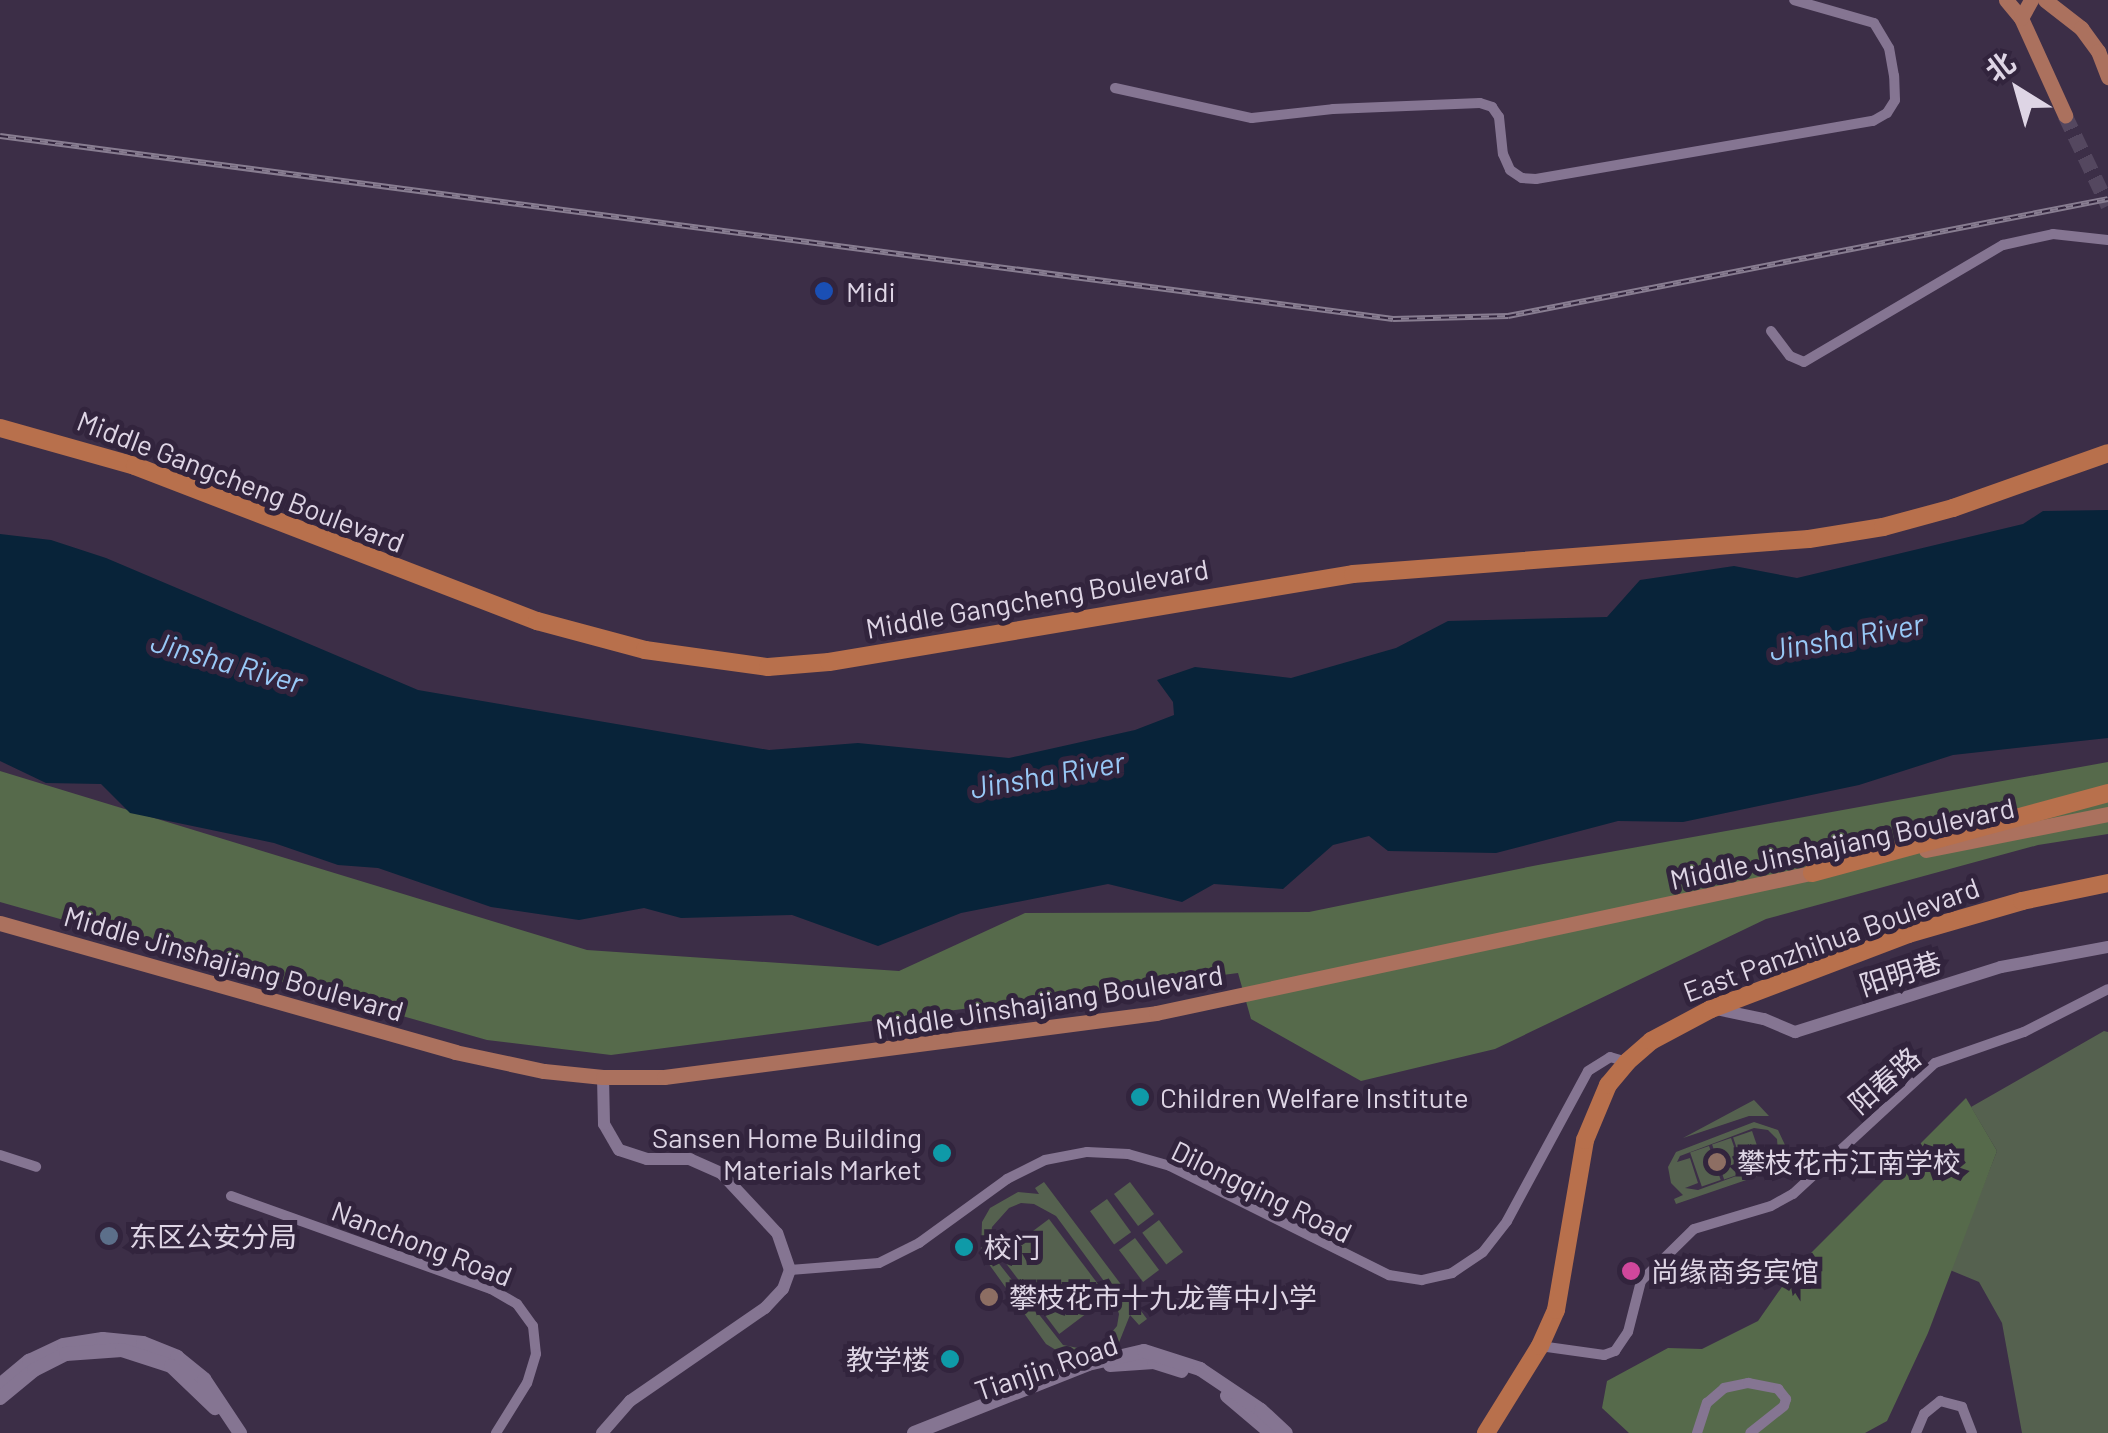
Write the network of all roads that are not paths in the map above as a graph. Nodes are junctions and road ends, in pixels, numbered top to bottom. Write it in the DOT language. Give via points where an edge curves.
graph roads {
  1 [pos="1794,0"];
  2 [pos="2006,0"];
  3 [pos="2031,0"];
  4 [pos="2045,0"];
  5 [pos="2021,18"];
  6 [pos="2108,77"];
  7 [pos="1115,88"];
  8 [pos="2066,115"];
  9 [pos="2108,240"];
  10 [pos="1772,330"];
  11 [pos="0,428"];
  12 [pos="2108,452"];
  13 [pos="2108,793"];
  14 [pos="2108,814"];
  15 [pos="1870,858"];
  16 [pos="1812,872"];
  17 [pos="2108,883"];
  18 [pos="2108,892"];
  19 [pos="0,923"];
  20 [pos="2108,947"];
  21 [pos="2108,989"];
  22 [pos="1720,1010"];
  23 [pos="1627,1062"];
  24 [pos="602,1078"];
  25 [pos="0,1155"];
  26 [pos="36,1167"];
  27 [pos="230,1196"];
  28 [pos="790,1270"];
  29 [pos="1544,1347"];
  30 [pos="0,1384"];
  31 [pos="0,1398"];
  32 [pos="230,1433"];
  33 [pos="240,1433"];
  34 [pos="496,1433"];
  35 [pos="602,1433"];
  36 [pos="914,1433"];
  37 [pos="937,1433"];
  38 [pos="1271,1433"];
  39 [pos="1286,1433"];
  40 [pos="1486,1433"];
  41 [pos="1495,1433"];
  42 [pos="1697,1433"];
  43 [pos="1750,1433"];
  44 [pos="1916,1433"];
  45 [pos="1972,1433"];
  1 -- 7 [label="street" via="1874,23 1889,48 1894,76 1895,100 1887,113 1874,121 1536,179 1510,170 1499,117 1480,103 1252,118"];
  2 -- 5 [label="main road"];
  3 -- 5 [label="main road"];
  4 -- 6 [label="main road" via="2081,28"];
  5 -- 8 [label="main road"];
  9 -- 10 [label="street" via="2053,234 2003,245 1804,362 1790,356"];
  11 -- 12 [label="highway, Middle Gangcheng Boulevard" via="135,466 537,621 645,650 768,667 1353,574 1882,527"];
  13 -- 15 [label="highway"];
  14 -- 15 [label="main road, Middle Jinshajiang Boulevard"];
  15 -- 16 [label="highway"];
  16 -- 24 [label="main road, Middle Jinshajiang Boulevard" via="1278,989 1039,1032 733,1071"];
  17 -- 22 [label="highway, East Panzhihua Boulevard" via="1966,915"];
  18 -- 22 [label="highway, East Panzhihua Boulevard" via="1926,936"];
  19 -- 24 [label="main road, Middle Jinshajiang Boulevard" via="455,1052"];
  20 -- 22 [label="street, 阳明巷" via="2001,967 1795,1032"];
  21 -- 29 [label="street, 阳春路" via="2024,1032 1935,1062 1793,1194 1694,1230 1641,1281 1628,1332 1615,1351"];
  22 -- 23 [label="highway, East Panzhihua Boulevard" via="1650,1041"];
  22 -- 29 [label="highway, East Panzhihua Boulevard" via="1660,1044 1618,1088 1595,1142 1566,1313"];
  23 -- 28 [label="street, Dilongqing Road" via="1610,1057 1588,1070 1507,1221 1483,1252 1452,1274 1422,1280 1389,1275 1170,1166 1088,1152 1045,1160 1008,1178 919,1244 878,1262"];
  23 -- 29 [label="highway, East Panzhihua Boulevard" via="1608,1086 1585,1140 1566,1269"];
  24 -- 28 [label="street" via="604,1124 619,1150 646,1159 690,1160 721,1174 776,1233"];
  25 -- 26 [label="street"];
  27 -- 34 [label="street, Nanchong Road" via="517,1304 533,1326 536,1354 527,1383"];
  28 -- 35 [label="street" via="765,1308 630,1401"];
  29 -- 40 [label="highway, East Panzhihua Boulevard"];
  29 -- 41 [label="highway, East Panzhihua Boulevard"];
  30 -- 33 [label="main road" via="64,1344 143,1343 204,1379"];
  31 -- 32 [label="main road" via="66,1354 140,1352 184,1375"];
  36 -- 39 [label="main road" via="1088,1364 1144,1351 1200,1368"];
  37 -- 38 [label="main road, Tianjin Road" via="1091,1371 1143,1362 1195,1377"];
  42 -- 43 [label="street" via="1707,1403 1724,1388 1748,1382 1778,1389 1784,1406"];
  44 -- 45 [label="street" via="1940,1401 1962,1407"];
}
